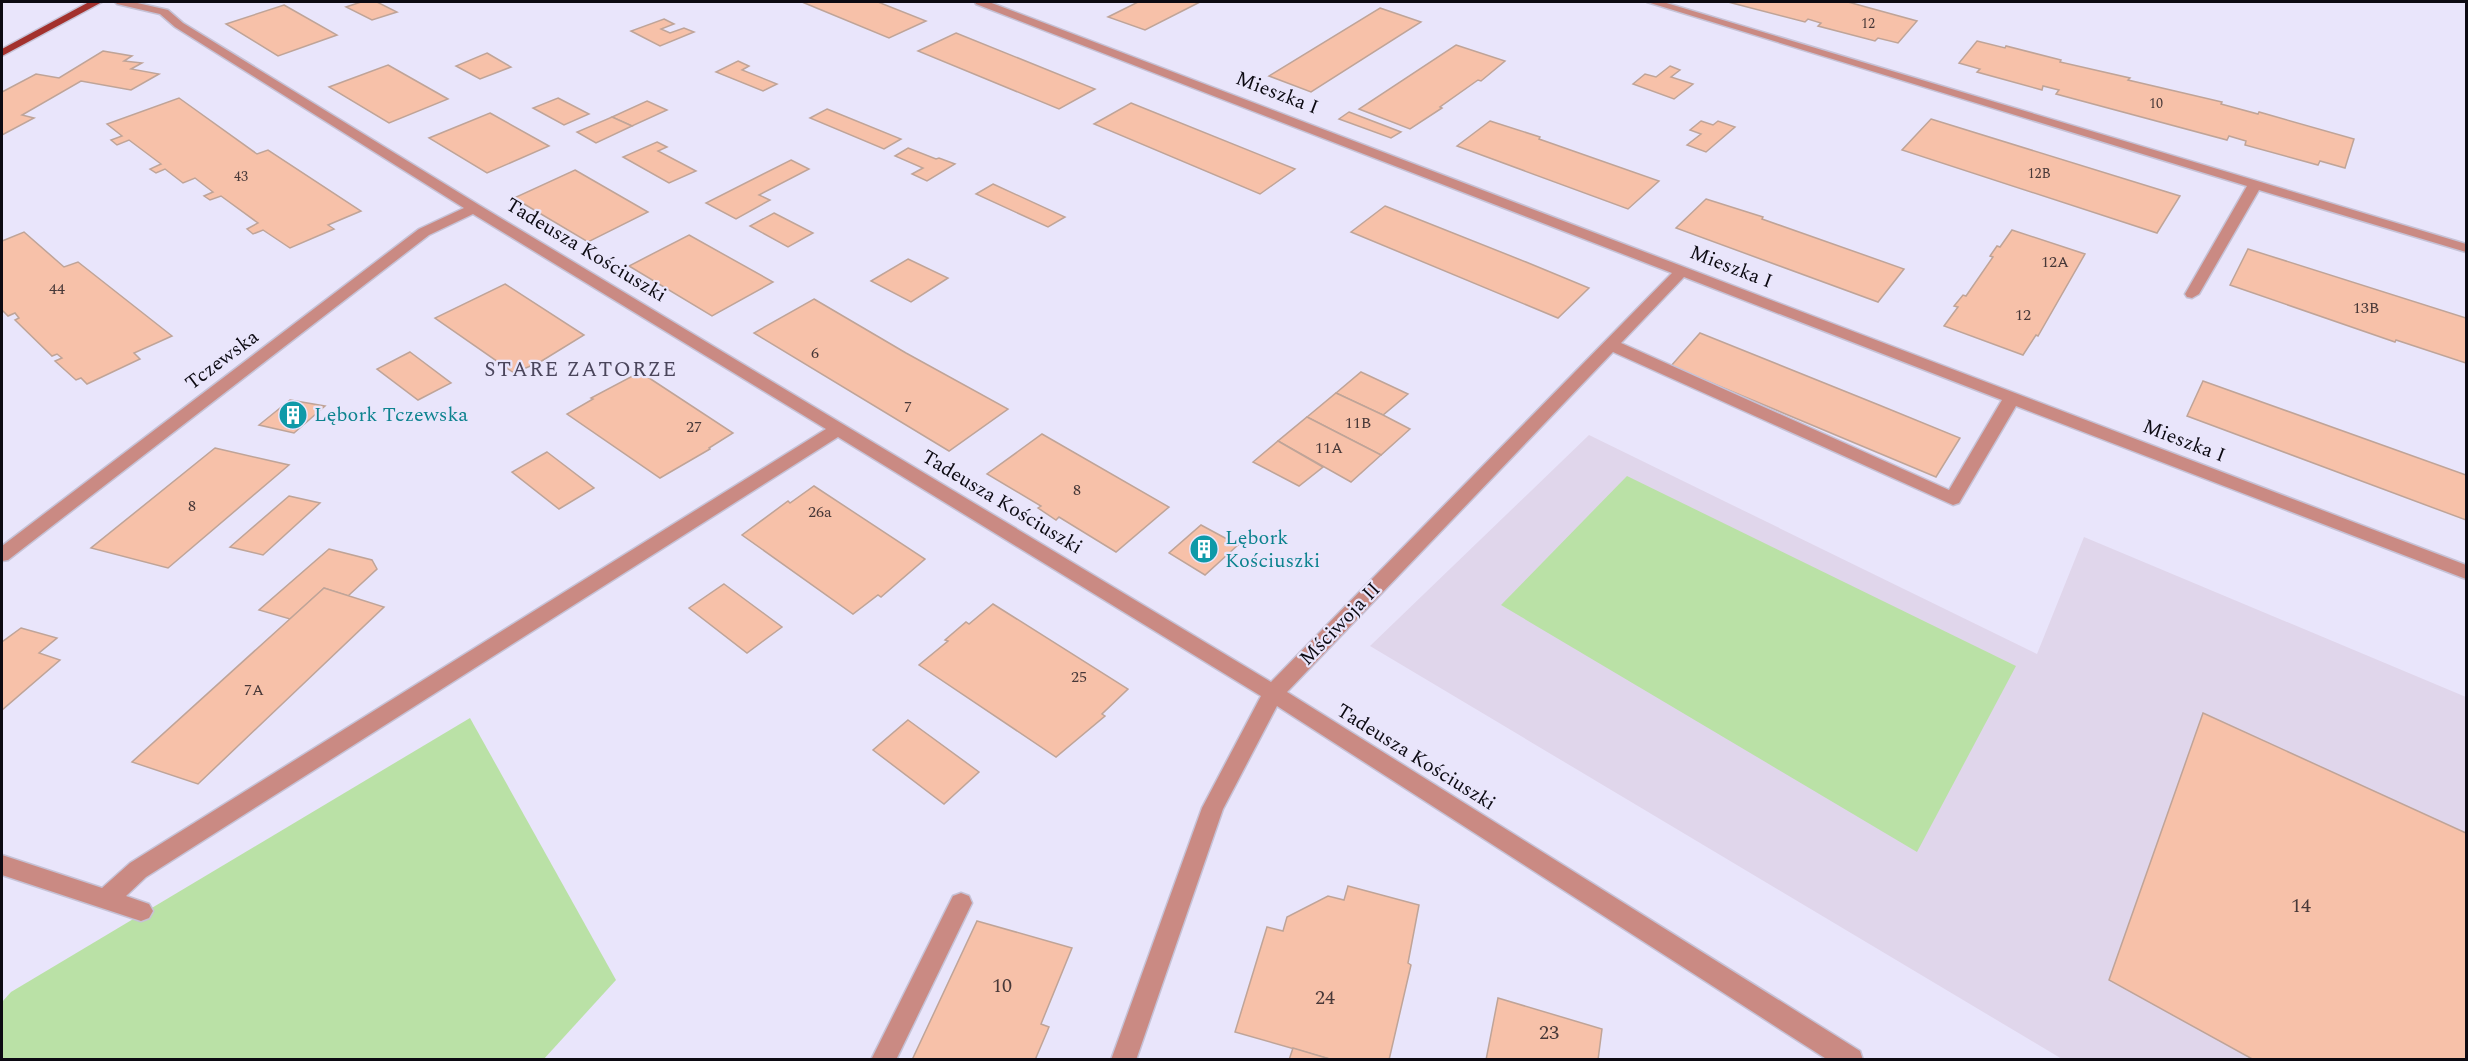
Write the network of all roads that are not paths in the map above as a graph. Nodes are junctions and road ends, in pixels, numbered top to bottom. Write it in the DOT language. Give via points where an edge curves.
graph roads {
  1 [pos="96,2"];
  2 [pos="121,2"];
  3 [pos="980,2"];
  4 [pos="1653,2"];
  5 [pos="2,53"];
  6 [pos="2255,184"];
  7 [pos="474,208"];
  8 [pos="2466,248"];
  9 [pos="1682,271"];
  10 [pos="2192,294"];
  11 [pos="1611,345"];
  12 [pos="2012,398"];
  13 [pos="838,429"];
  14 [pos="2,555"];
  15 [pos="2466,572"];
  16 [pos="1273,693"];
  17 [pos="2,865"];
  18 [pos="106,899"];
  19 [pos="961,903"];
  20 [pos="141,911"];
  21 [pos="883,1059"];
  22 [pos="1123,1059"];
  23 [pos="1851,1059"];
  1 -- 5 [label="main road"];
  2 -- 7 [label="street, Tadeusza Kościuszki" via="164,12"];
  3 -- 9 [label="street, Mieszka I"];
  4 -- 6 [label="street"];
  6 -- 8 [label="street"];
  6 -- 10 [label="street"];
  7 -- 13 [label="street, Tadeusza Kościuszki"];
  7 -- 14 [label="street, Tczewska" via="424,232"];
  9 -- 11 [label="street, Mściwoja II"];
  9 -- 12 [label="street, Mieszka I"];
  11 -- 12 [label="street" via="1953,499"];
  11 -- 16 [label="street, Mściwoja II"];
  12 -- 15 [label="street, Mieszka I"];
  13 -- 16 [label="street, Tadeusza Kościuszki"];
  13 -- 18 [label="street" via="138,870"];
  16 -- 22 [label="street, Mściwoja II" via="1213,808"];
  16 -- 23 [label="street, Tadeusza Kościuszki"];
  17 -- 18 [label="street"];
  18 -- 20 [label="street"];
  19 -- 21 [label="street"];
}
